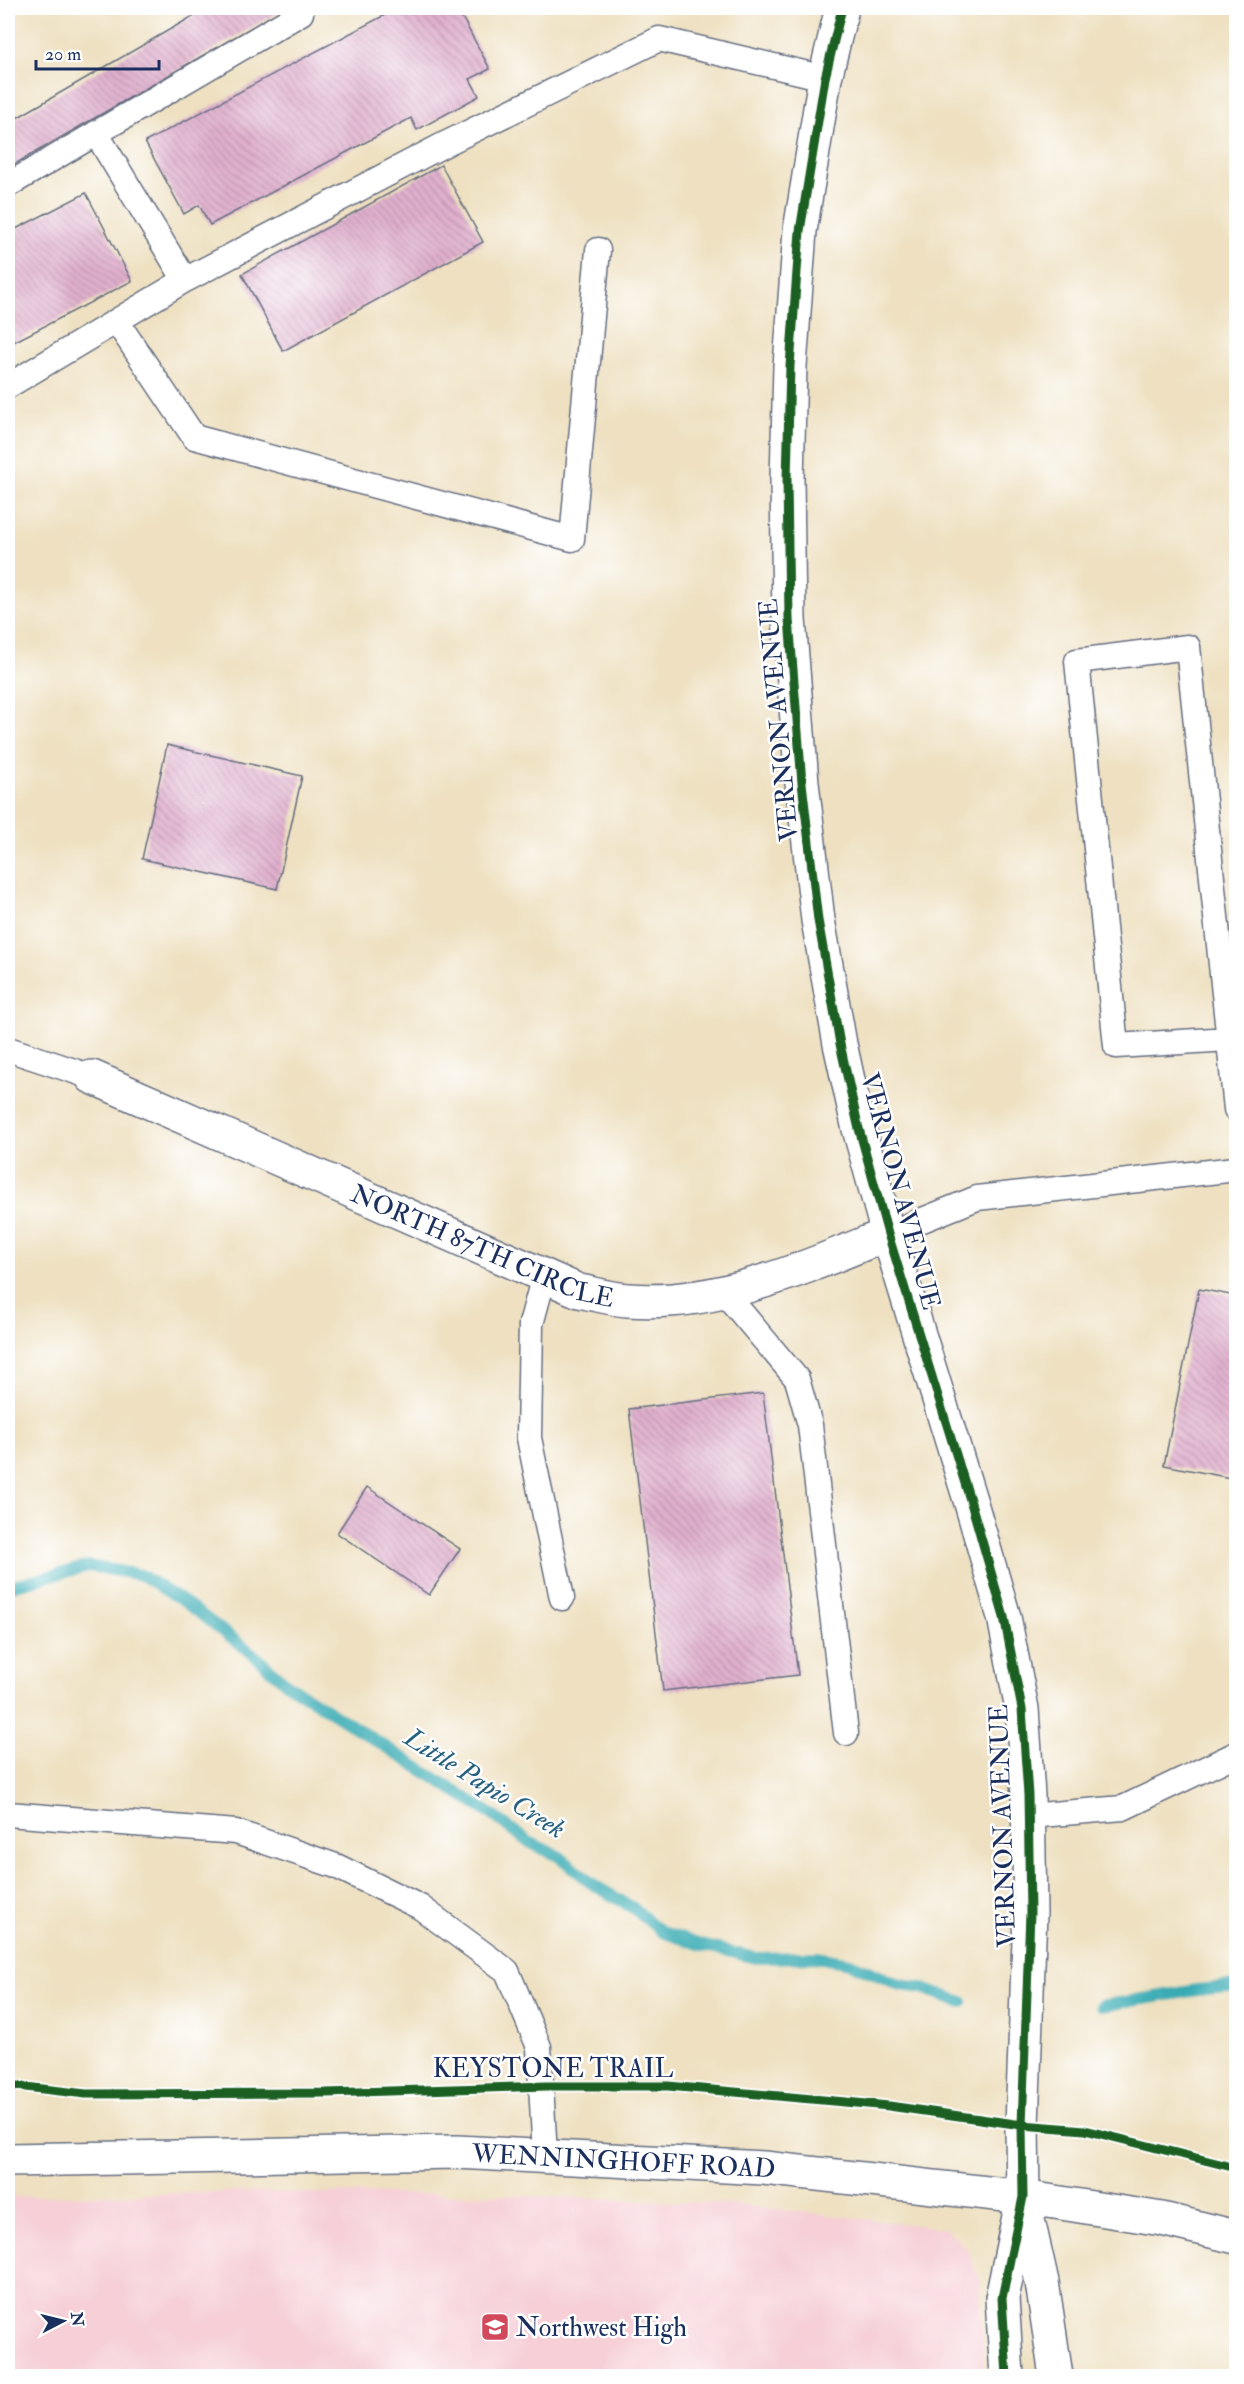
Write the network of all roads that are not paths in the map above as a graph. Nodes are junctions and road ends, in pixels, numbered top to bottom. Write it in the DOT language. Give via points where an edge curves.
graph roads {
  1 [pos="842,8"];
  2 [pos="301,13"];
  3 [pos="825,78"];
  4 [pos="96,133"];
  5 [pos="8,185"];
  6 [pos="598,250"];
  7 [pos="185,280"];
  8 [pos="117,322"];
  9 [pos="8,386"];
  10 [pos="1229,1039"];
  11 [pos="8,1049"];
  12 [pos="92,1077"];
  13 [pos="1236,1109"];
  14 [pos="1236,1169"];
  15 [pos="888,1234"];
  16 [pos="544,1276"];
  17 [pos="724,1292"];
  18 [pos="562,1598"];
  19 [pos="846,1733"];
  20 [pos="1236,1754"];
  21 [pos="8,1814"];
  22 [pos="1028,1816"];
  23 [pos="545,2157"];
  24 [pos="8,2160"];
  25 [pos="1023,2197"];
  26 [pos="1236,2236"];
  27 [pos="1007,2376"];
  28 [pos="1056,2376"];
  1 -- 3 [label="street, VERNON AVENUE"];
  2 -- 4 [label="lane"];
  3 -- 7 [label="lane" via="659,39 447,143"];
  3 -- 15 [label="street, VERNON AVENUE" via="800,231 790,366 786,479 789,619 802,783 819,920 840,1044"];
  4 -- 5 [label="lane"];
  4 -- 7 [label="lane"];
  6 -- 8 [label="lane" via="572,539 194,437"];
  7 -- 8 [label="lane"];
  8 -- 9 [label="lane"];
  10 -- 10 [label="lane" via="1188,647 1077,661 1116,1046"];
  10 -- 13 [label="lane"];
  11 -- 12 [label="lane"];
  12 -- 16 [label="street, NORTH 87TH CIRCLE"];
  14 -- 15 [label="lane" via="976,1198"];
  15 -- 17 [label="street, NORTH 87TH CIRCLE" via="774,1279"];
  15 -- 22 [label="street, VERNON AVENUE" via="1004,1617 1022,1710"];
  16 -- 17 [label="street, NORTH 87TH CIRCLE" via="579,1291 628,1300 677,1299"];
  16 -- 18 [label="lane" via="531,1324 529,1438"];
  17 -- 19 [label="lane" via="797,1379 810,1425"];
  20 -- 22 [label="lane" via="1123,1808"];
  21 -- 23 [label="lane" via="236,1832 336,1866 420,1907 507,1971 539,2048"];
  22 -- 25 [label="street, VERNON AVENUE" via="1030,1913"];
  23 -- 24 [label="street, WENNINGHOFF ROAD" via="457,2152"];
  23 -- 25 [label="street, WENNINGHOFF ROAD" via="764,2168"];
  25 -- 26 [label="street, WENNINGHOFF ROAD" via="1162,2219"];
  25 -- 27 [label="street, VERNON AVENUE" via="1002,2298"];
  25 -- 28 [label="street, VERNON AVENUE" via="1042,2282"];
}
